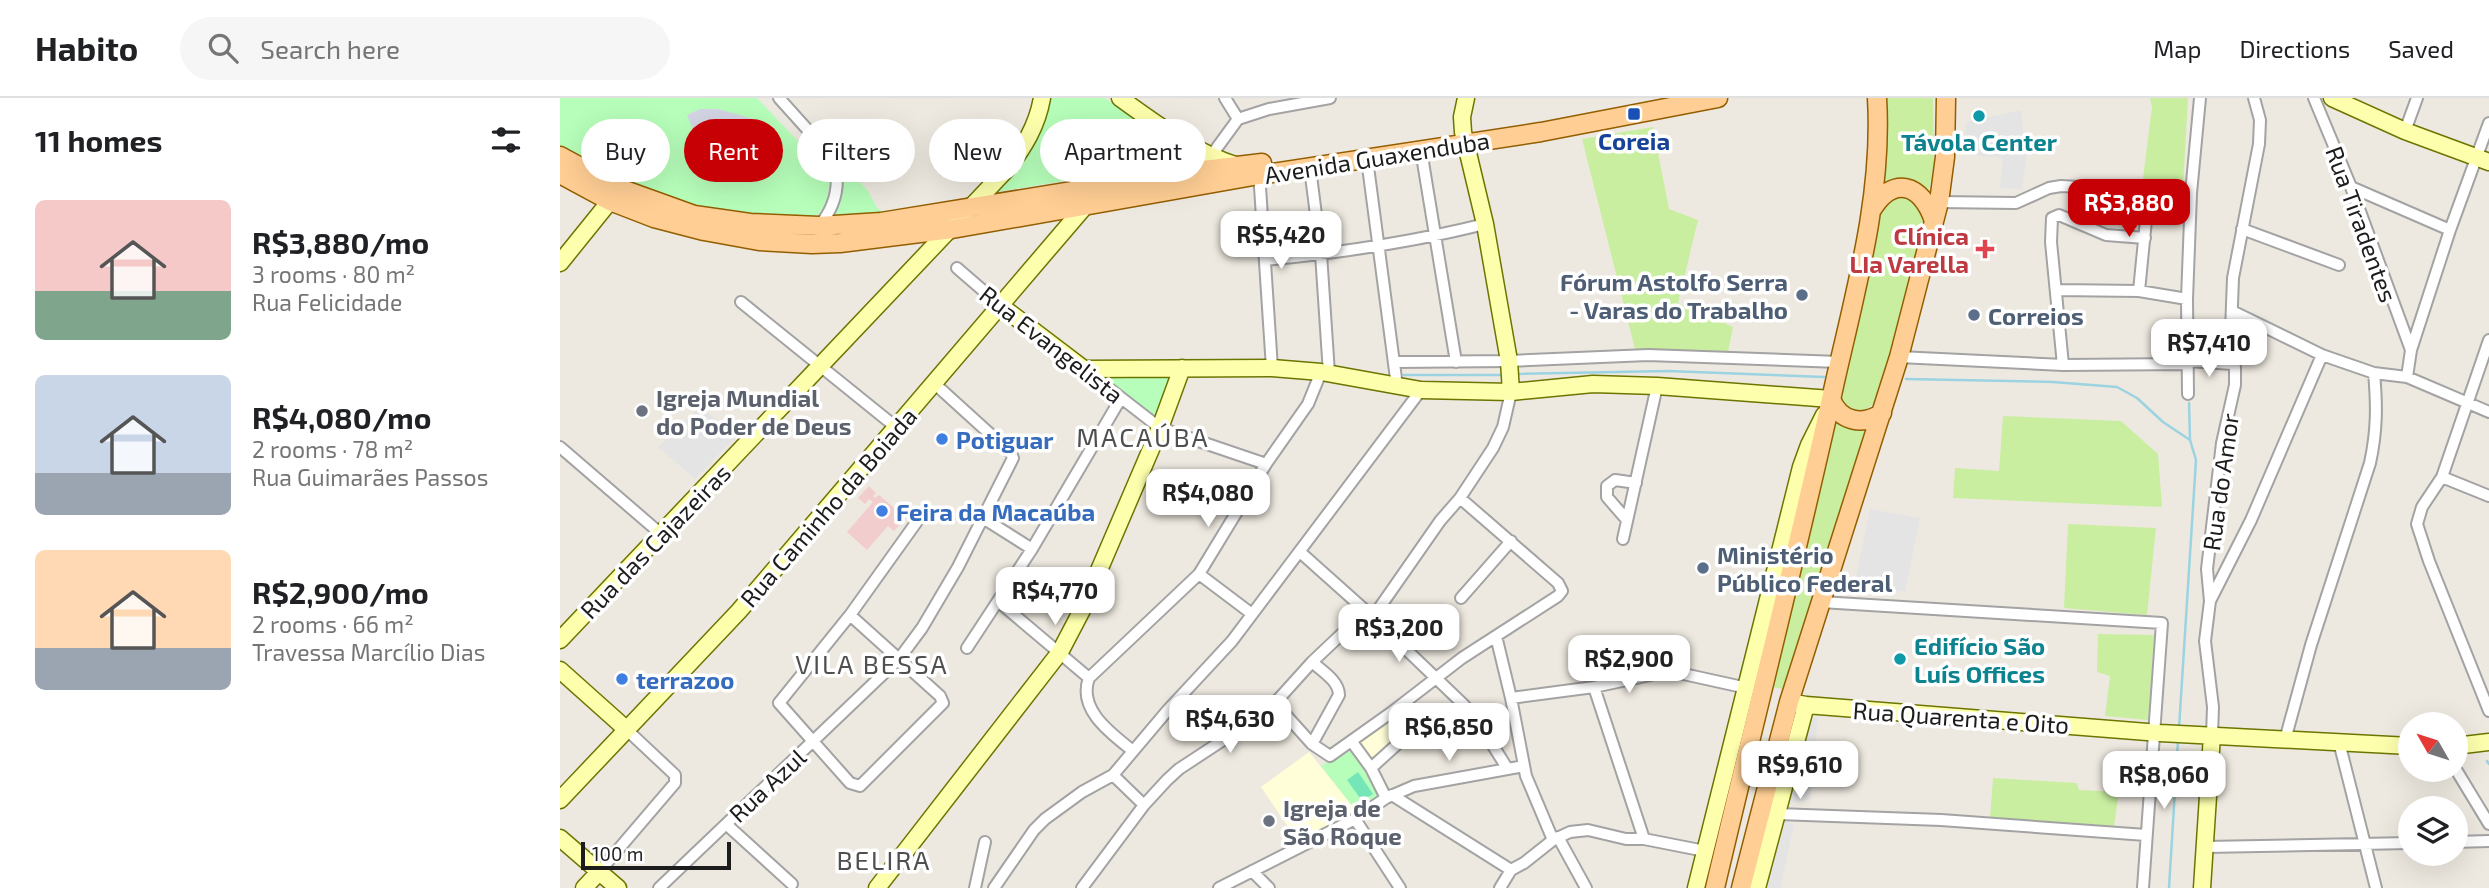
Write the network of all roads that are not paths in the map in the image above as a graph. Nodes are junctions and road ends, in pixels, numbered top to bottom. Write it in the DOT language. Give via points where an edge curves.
graph roads {
  1 [pos="779,98"];
  2 [pos="1042,98"];
  3 [pos="1120,98"];
  4 [pos="1225,98"];
  5 [pos="1330,98"];
  6 [pos="1466,98"];
  7 [pos="1663,98"];
  8 [pos="1718,98"];
  9 [pos="1877,98"];
  10 [pos="1946,98"];
  11 [pos="2200,98"];
  12 [pos="2254,98"];
  13 [pos="2314,98"];
  14 [pos="2417,98"];
  15 [pos="2334,99"];
  16 [pos="1238,119"];
  17 [pos="2489,123"];
  18 [pos="2406,131"];
  19 [pos="1465,138"];
  20 [pos="1421,150"];
  21 [pos="560,156"];
  22 [pos="1211,156"];
  23 [pos="1367,159"];
  24 [pos="2482,160"];
  25 [pos="1310,168"];
  26 [pos="1253,169"];
  27 [pos="1206,171"];
  28 [pos="570,174"];
  29 [pos="1128,182"];
  30 [pos="1153,182"];
  31 [pos="2351,187"];
  32 [pos="2149,190"];
  33 [pos="2191,193"];
  34 [pos="610,201"];
  35 [pos="1939,202"];
  36 [pos="1086,205"];
  37 [pos="971,208"];
  38 [pos="1870,213"];
  39 [pos="934,214"];
  40 [pos="694,215"];
  41 [pos="1934,221"];
  42 [pos="1485,223"];
  43 [pos="819,226"];
  44 [pos="952,229"];
  45 [pos="2242,229"];
  46 [pos="2450,230"];
  47 [pos="1435,236"];
  48 [pos="2145,238"];
  49 [pos="1378,245"];
  50 [pos="1321,254"];
  51 [pos="1265,260"];
  52 [pos="560,263"];
  53 [pos="2339,265"];
  54 [pos="957,268"];
  55 [pos="2057,290"];
  56 [pos="2139,291"];
  57 [pos="2187,299"];
  58 [pos="741,302"];
  59 [pos="1000,306"];
  60 [pos="2232,311"];
  61 [pos="2231,331"];
  62 [pos="2489,340"];
  63 [pos="2410,350"];
  64 [pos="2322,355"];
  65 [pos="1899,357"];
  66 [pos="1394,362"];
  67 [pos="1456,362"];
  68 [pos="1839,362"];
  69 [pos="2188,363"];
  70 [pos="1509,364"];
  71 [pos="2063,365"];
  72 [pos="822,366"];
  73 [pos="1182,368"];
  74 [pos="1272,368"];
  75 [pos="1084,369"];
  76 [pos="1325,372"];
  77 [pos="2374,373"];
  78 [pos="2407,377"];
  79 [pos="935,384"];
  80 [pos="1397,386"];
  81 [pos="1657,386"];
  82 [pos="1511,388"];
  83 [pos="1421,390"];
  84 [pos="2188,394"];
  85 [pos="1121,398"];
  86 [pos="1830,402"];
  87 [pos="2469,402"];
  88 [pos="2489,412"];
  89 [pos="1882,413"];
  90 [pos="897,428"];
  91 [pos="1160,428"];
  92 [pos="560,447"];
  93 [pos="1266,464"];
  94 [pos="2442,477"];
  95 [pos="1636,483"];
  96 [pos="2489,496"];
  97 [pos="1460,498"];
  98 [pos="983,518"];
  99 [pos="1626,519"];
  100 [pos="918,520"];
  101 [pos="661,534"];
  102 [pos="1623,539"];
  103 [pos="1511,541"];
  104 [pos="1032,549"];
  105 [pos="1300,552"];
  106 [pos="1199,574"];
  107 [pos="1461,598"];
  108 [pos="2210,601"];
  109 [pos="999,602"];
  110 [pos="1821,603"];
  111 [pos="1252,614"];
  112 [pos="1370,614"];
  113 [pos="850,615"];
  114 [pos="1496,636"];
  115 [pos="560,640"];
  116 [pos="967,648"];
  117 [pos="1060,652"];
  118 [pos="899,659"];
  119 [pos="1312,662"];
  120 [pos="560,670"];
  121 [pos="1436,677"];
  122 [pos="1089,678"];
  123 [pos="1594,687"];
  124 [pos="1755,687"];
  125 [pos="1511,698"];
  126 [pos="1275,702"];
  127 [pos="1798,704"];
  128 [pos="2489,711"];
  129 [pos="1392,712"];
  130 [pos="626,729"];
  131 [pos="2157,732"];
  132 [pos="2212,735"];
  133 [pos="2285,740"];
  134 [pos="814,741"];
  135 [pos="1352,741"];
  136 [pos="2339,742"];
  137 [pos="2489,742"];
  138 [pos="1312,744"];
  139 [pos="2468,744"];
  140 [pos="2398,745"];
  141 [pos="1133,751"];
  142 [pos="1524,766"];
  143 [pos="1371,768"];
  144 [pos="1507,768"];
  145 [pos="1113,775"];
  146 [pos="2464,782"];
  147 [pos="1389,797"];
  148 [pos="560,800"];
  149 [pos="1144,805"];
  150 [pos="1777,814"];
  151 [pos="1355,819"];
  152 [pos="726,824"];
  153 [pos="2489,824"];
  154 [pos="2146,835"];
  155 [pos="560,838"];
  156 [pos="1555,838"];
  157 [pos="1644,839"];
  158 [pos="2489,841"];
  159 [pos="985,842"];
  160 [pos="2468,842"];
  161 [pos="2398,843"];
  162 [pos="2365,844"];
  163 [pos="2205,847"];
  164 [pos="1709,859"];
  165 [pos="1511,870"];
  166 [pos="1252,871"];
  167 [pos="599,872"];
  168 [pos="792,884"];
  169 [pos="584,888"];
  170 [pos="618,888"];
  171 [pos="659,888"];
  172 [pos="877,888"];
  173 [pos="975,888"];
  174 [pos="994,888"];
  175 [pos="1082,888"];
  176 [pos="1219,888"];
  177 [pos="1269,888"];
  178 [pos="1400,888"];
  179 [pos="1500,888"];
  180 [pos="1586,888"];
  181 [pos="1696,888"];
  182 [pos="1715,888"];
  183 [pos="1741,888"];
  184 [pos="1757,888"];
  185 [pos="2143,888"];
  186 [pos="2202,888"];
  187 [pos="2376,888"];
  1 -- 43 [label="street" via="833,158 838,182 835,200"];
  2 -- 37 [label="street, Rua das Cajazeiras" via="1035,125 1019,153"];
  3 -- 22 [label="street"];
  4 -- 16 [label="street"];
  5 -- 16 [label="street"];
  6 -- 19 [label="street" via="1462,117"];
  7 -- 19 [label="main road, Avenida Guaxenduba"];
  8 -- 19 [label="main road, Avenida Guaxenduba" via="1541,132"];
  9 -- 38 [label="main road" via="1878,144"];
  10 -- 35 [label="main road"];
  11 -- 33 [label="street"];
  12 -- 45 [label="street" via="2260,120 2259,144"];
  13 -- 31 [label="street, Rua Tiradentes"];
  14 -- 18 [label="street"];
  15 -- 18 [label="street"];
  16 -- 22 [label="street"];
  17 -- 24 [label="street"];
  18 -- 24 [label="street"];
  19 -- 20 [label="main road, Avenida Guaxenduba"];
  19 -- 26 [label="main road, Avenida Guaxenduba"];
  19 -- 42 [label="street"];
  20 -- 23 [label="main road, Avenida Guaxenduba"];
  20 -- 47 [label="street"];
  21 -- 28 [label="main road"];
  22 -- 26 [label="street"];
  23 -- 25 [label="main road, Avenida Guaxenduba"];
  23 -- 49 [label="street"];
  24 -- 46 [label="street"];
  25 -- 26 [label="main road, Avenida Guaxenduba"];
  25 -- 50 [label="street"];
  26 -- 27 [label="main road, Avenida Guaxenduba"];
  26 -- 36 [label="main road, Avenida Guaxenduba"];
  26 -- 51 [label="street"];
  28 -- 34 [label="main road, Avenida Guaxenduba"];
  28 -- 40 [label="main road"];
  29 -- 37 [label="main road, Avenida Guaxenduba"];
  30 -- 36 [label="main road" via="1098,191"];
  31 -- 46 [label="street"];
  31 -- 63 [label="street, Rua Tiradentes"];
  32 -- 33 [label="street"];
  32 -- 35 [label="street" via="2061,187 2016,203"];
  32 -- 48 [label="street"];
  33 -- 57 [label="street"];
  34 -- 40 [label="main road" via="620,194 670,212"];
  34 -- 44 [label="main road, Avenida Guaxenduba" via="704,232 759,241 840,243"];
  34 -- 52 [label="street"];
  35 -- 41 [label="main road"];
  36 -- 44 [label="main road, Avenida Guaxenduba"];
  36 -- 59 [label="street, Rua Caminho da Boiada"];
  37 -- 39 [label="main road, Avenida Guaxenduba"];
  37 -- 44 [label="street, Rua das Cajazeiras"];
  38 -- 41 [label="main road" via="1884,195 1907,188 1922,197"];
  38 -- 68 [label="main road"];
  39 -- 43 [label="main road, Avenida Guaxenduba"];
  39 -- 44 [label="main road" via="944,217"];
  40 -- 43 [label="main road, Avenida Guaxenduba"];
  41 -- 65 [label="main road"];
  42 -- 47 [label="street"];
  42 -- 70 [label="street"];
  44 -- 72 [label="street, Rua das Cajazeiras"];
  45 -- 53 [label="street"];
  45 -- 60 [label="street"];
  46 -- 63 [label="street"];
  47 -- 49 [label="street"];
  47 -- 67 [label="street"];
  48 -- 55 [label="street" via="2106,235 2059,215 2052,218"];
  48 -- 56 [label="street"];
  49 -- 50 [label="street"];
  49 -- 66 [label="street"];
  50 -- 51 [label="street"];
  50 -- 76 [label="street"];
  51 -- 74 [label="street"];
  54 -- 59 [label="street, Rua Evangelista"];
  55 -- 56 [label="street"];
  55 -- 71 [label="street"];
  56 -- 57 [label="street"];
  57 -- 69 [label="street"];
  58 -- 72 [label="street"];
  59 -- 75 [label="street, Rua Evangelista"];
  59 -- 79 [label="street, Rua Caminho da Boiada"];
  60 -- 61 [label="street"];
  60 -- 64 [label="street"];
  62 -- 87 [label="street"];
  63 -- 78 [label="street"];
  64 -- 77 [label="street"];
  64 -- 108 [label="street" via="2251,520"];
  65 -- 71 [label="street"];
  65 -- 89 [label="main road"];
  66 -- 67 [label="street"];
  66 -- 80 [label="street"];
  67 -- 70 [label="street"];
  68 -- 70 [label="street" via="1648,355"];
  68 -- 86 [label="main road"];
  69 -- 71 [label="street"];
  69 -- 84 [label="street"];
  69 -- 108 [label="street, Rua do Amor" via="2235,366 2207,569"];
  70 -- 82 [label="street"];
  72 -- 90 [label="street"];
  72 -- 101 [label="street, Rua das Cajazeiras"];
  73 -- 74 [label="street"];
  73 -- 75 [label="street"];
  73 -- 91 [label="street"];
  74 -- 76 [label="street"];
  75 -- 85 [label="street, Rua Evangelista"];
  76 -- 80 [label="street"];
  76 -- 93 [label="street"];
  77 -- 78 [label="street"];
  77 -- 133 [label="street" via="2376,435 2370,463"];
  78 -- 87 [label="street"];
  79 -- 90 [label="street, Rua Caminho da Boiada"];
  79 -- 98 [label="street, Rua Azul" via="1011,453 1012,464"];
  80 -- 83 [label="street"];
  81 -- 82 [label="street"];
  81 -- 86 [label="street"];
  81 -- 95 [label="street"];
  82 -- 83 [label="street"];
  82 -- 97 [label="street" via="1503,427"];
  83 -- 105 [label="street"];
  85 -- 91 [label="street, Rua Evangelista"];
  85 -- 104 [label="street"];
  86 -- 89 [label="main road" via="1849,419 1866,420"];
  86 -- 124 [label="main road"];
  87 -- 88 [label="street"];
  87 -- 94 [label="street"];
  89 -- 110 [label="main road"];
  90 -- 130 [label="street, Rua Caminho da Boiada" via="739,611"];
  91 -- 93 [label="street, Rua Evangelista"];
  91 -- 117 [label="street"];
  92 -- 101 [label="street"];
  93 -- 106 [label="street"];
  94 -- 96 [label="street"];
  94 -- 128 [label="street" via="2417,524"];
  95 -- 99 [label="street"];
  95 -- 99 [label="street" via="1615,480 1607,486 1607,497"];
  97 -- 103 [label="street"];
  97 -- 112 [label="street"];
  98 -- 104 [label="street"];
  98 -- 118 [label="street, Rua Azul" via="929,617"];
  99 -- 102 [label="street"];
  100 -- 113 [label="street"];
  101 -- 115 [label="street, Rua das Cajazeiras"];
  103 -- 107 [label="street"];
  103 -- 114 [label="street" via="1562,591"];
  104 -- 109 [label="street"];
  105 -- 111 [label="street"];
  105 -- 112 [label="street"];
  106 -- 111 [label="street"];
  106 -- 122 [label="street"];
  108 -- 132 [label="street" via="2206,641"];
  109 -- 116 [label="street"];
  109 -- 117 [label="street"];
  110 -- 127 [label="main road" via="1795,684"];
  110 -- 131 [label="street" via="2162,623"];
  111 -- 141 [label="street"];
  112 -- 119 [label="street"];
  112 -- 121 [label="street"];
  113 -- 118 [label="street"];
  113 -- 134 [label="street" via="779,703"];
  114 -- 121 [label="street"];
  114 -- 125 [label="street"];
  117 -- 122 [label="street"];
  117 -- 172 [label="street"];
  118 -- 134 [label="street, Rua Azul"];
  118 -- 134 [label="street" via="943,703 860,786 850,783"];
  119 -- 126 [label="street"];
  119 -- 138 [label="street" via="1339,690"];
  120 -- 130 [label="street"];
  121 -- 129 [label="street"];
  121 -- 144 [label="street" via="1482,728"];
  122 -- 141 [label="street" via="1088,700 1095,716"];
  123 -- 124 [label="street" via="1664,671"];
  123 -- 125 [label="street"];
  123 -- 157 [label="street"];
  124 -- 127 [label="main road"];
  124 -- 164 [label="main road"];
  125 -- 142 [label="street"];
  126 -- 138 [label="street"];
  126 -- 149 [label="street" via="1179,769"];
  127 -- 131 [label="street, Rua Quarenta e Oito"];
  127 -- 150 [label="street"];
  127 -- 183 [label="main road"];
  129 -- 135 [label="street"];
  129 -- 143 [label="street" via="1403,739"];
  130 -- 148 [label="street, Rua Caminho da Boiada"];
  130 -- 167 [label="street" via="676,779"];
  131 -- 132 [label="street, Rua Quarenta e Oito"];
  131 -- 154 [label="street"];
  132 -- 133 [label="street, Rua Quarenta e Oito"];
  132 -- 163 [label="street"];
  133 -- 136 [label="street, Rua Quarenta e Oito"];
  134 -- 152 [label="street, Rua Azul"];
  135 -- 138 [label="street" via="1330,757"];
  135 -- 143 [label="street"];
  136 -- 140 [label="street, Rua Quarenta e Oito"];
  136 -- 162 [label="street"];
  137 -- 139 [label="street"];
  141 -- 145 [label="street"];
  142 -- 144 [label="street"];
  142 -- 156 [label="street"];
  143 -- 147 [label="street"];
  144 -- 147 [label="street" via="1414,786"];
  145 -- 149 [label="street"];
  145 -- 174 [label="street" via="1045,819"];
  146 -- 153 [label="street"];
  147 -- 151 [label="street"];
  147 -- 165 [label="street"];
  149 -- 175 [label="street"];
  150 -- 154 [label="street"];
  150 -- 184 [label="street"];
  151 -- 166 [label="street"];
  151 -- 178 [label="street"];
  152 -- 168 [label="street"];
  152 -- 171 [label="street, Rua Azul"];
  154 -- 185 [label="street"];
  155 -- 167 [label="street"];
  156 -- 157 [label="street" via="1588,830"];
  156 -- 165 [label="street"];
  156 -- 180 [label="street"];
  157 -- 164 [label="street"];
  158 -- 160 [label="street"];
  159 -- 173 [label="street"];
  161 -- 162 [label="street"];
  162 -- 163 [label="street"];
  162 -- 187 [label="street"];
  163 -- 186 [label="street"];
  164 -- 181 [label="street"];
  164 -- 182 [label="main road"];
  165 -- 179 [label="street"];
  166 -- 176 [label="street"];
  166 -- 177 [label="street"];
  167 -- 169 [label="street"];
  167 -- 170 [label="street"];
}
